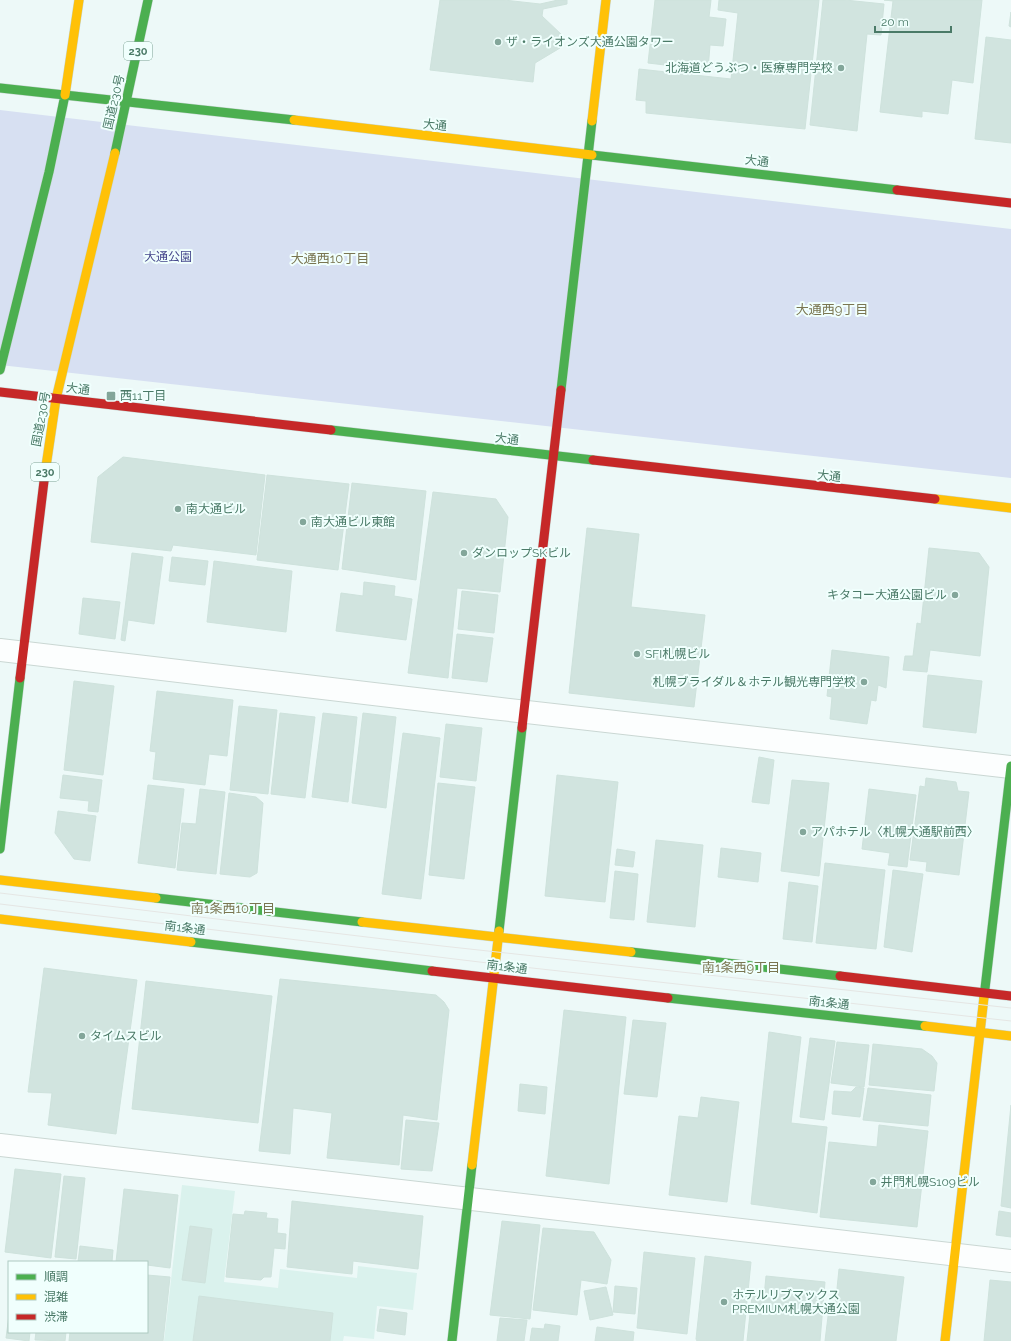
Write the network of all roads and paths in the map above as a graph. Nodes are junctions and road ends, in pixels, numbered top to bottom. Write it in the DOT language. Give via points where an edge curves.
graph roads {
  1 [pos="79,0"];
  2 [pos="148,0"];
  3 [pos="606,0"];
  4 [pos="0,88"];
  5 [pos="65,94"];
  6 [pos="127,101"];
  7 [pos="589,154"];
  8 [pos="1011,203"];
  9 [pos="0,370"];
  10 [pos="0,392"];
  11 [pos="56,399"];
  12 [pos="554,457"];
  13 [pos="1011,508"];
  14 [pos="0,650"];
  15 [pos="23,652"];
  16 [pos="525,712"];
  17 [pos="1011,767"];
  18 [pos="0,849"];
  19 [pos="0,880"];
  20 [pos="0,919"];
  21 [pos="499,938"];
  22 [pos="494,978"];
  23 [pos="985,993"];
  24 [pos="1011,996"];
  25 [pos="980,1032"];
  26 [pos="1011,1036"];
  27 [pos="0,1145"];
  28 [pos="469,1199"];
  29 [pos="955,1255"];
  30 [pos="1011,1261"];
  31 [pos="452,1341"];
  32 [pos="945,1341"];
  1 -- 5 [label="main road"];
  2 -- 6 [label="main road, 国道230号 / 230"];
  3 -- 7 [label="main road"];
  4 -- 5 [label="main road, 大通"];
  5 -- 6 [label="main road, 大通"];
  5 -- 9 [label="main road" via="49,172"];
  6 -- 7 [label="main road, 大通"];
  6 -- 11 [label="main road, 国道230号 / 230"];
  7 -- 8 [label="main road, 大通"];
  7 -- 12 [label="main road"];
  10 -- 11 [label="main road, 大通"];
  11 -- 12 [label="main road, 大通"];
  11 -- 15 [label="main road, 国道230号 / 230" via="42,490"];
  12 -- 13 [label="main road, 大通"];
  12 -- 16 [label="main road"];
  14 -- 15 [label="street"];
  15 -- 16 [label="street"];
  15 -- 18 [label="main road, 国道230号 / 230"];
  16 -- 17 [label="street"];
  16 -- 21 [label="main road"];
  17 -- 23 [label="main road"];
  19 -- 21 [label="main road"];
  20 -- 22 [label="main road, 南1条通"];
  21 -- 22 [label="main road"];
  21 -- 23 [label="main road"];
  22 -- 25 [label="main road, 南1条通"];
  22 -- 28 [label="main road"];
  23 -- 24 [label="main road"];
  23 -- 25 [label="main road"];
  25 -- 26 [label="main road, 南1条通"];
  25 -- 29 [label="main road"];
  27 -- 28 [label="street"];
  28 -- 29 [label="street"];
  28 -- 31 [label="main road"];
  29 -- 30 [label="street"];
  29 -- 32 [label="main road"];
}
